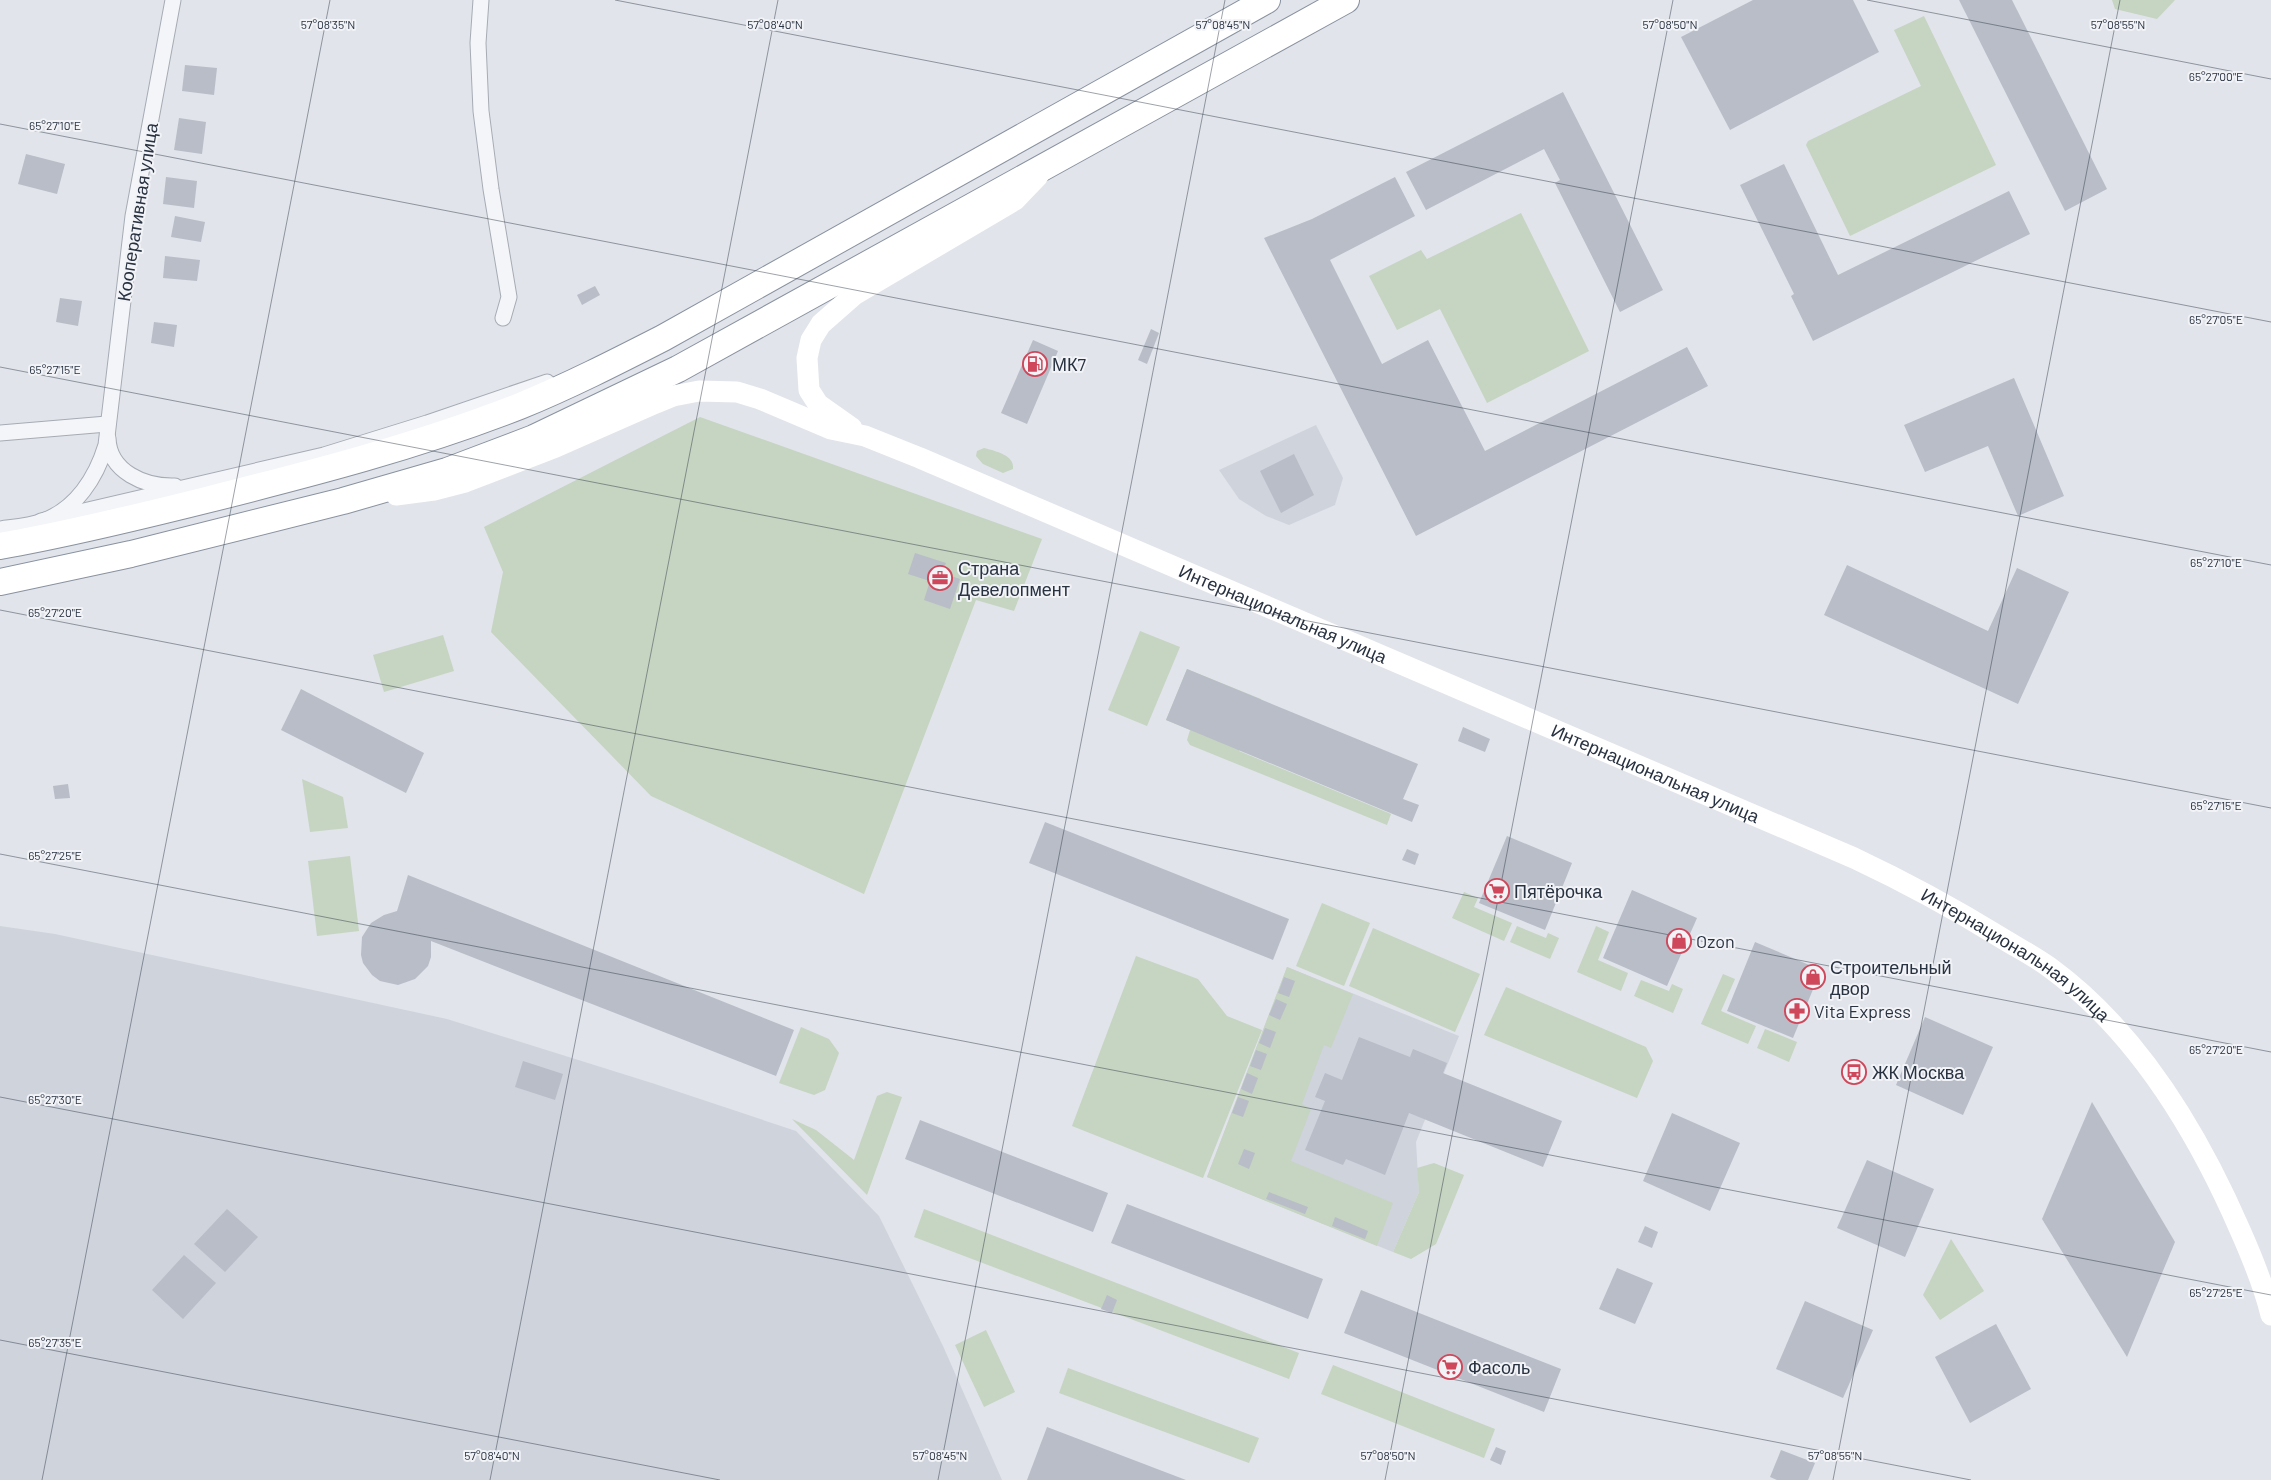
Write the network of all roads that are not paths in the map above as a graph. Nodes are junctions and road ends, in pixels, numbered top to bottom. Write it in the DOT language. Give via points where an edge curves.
graph roads {
  1 [pos="173,0"];
  2 [pos="481,0"];
  3 [pos="1267,0"];
  4 [pos="1346,0"];
  5 [pos="1049,164"];
  6 [pos="503,318"];
  7 [pos="663,338"];
  8 [pos="107,424"];
  9 [pos="0,433"];
  10 [pos="865,436"];
  11 [pos="194,486"];
  12 [pos="343,501"];
  13 [pos="41,521"];
  14 [pos="0,529"];
  15 [pos="0,546"];
  16 [pos="0,582"];
  17 [pos="2271,1315"];
  1 -- 8 [label="street, Кооперативная улица" via="133,216"];
  2 -- 6 [label="street" via="478,43 481,111 509,297"];
  3 -- 7 [label="highway"];
  4 -- 5 [label="highway"];
  5 -- 10 [label="street" via="1015,200 854,295 821,324 811,340 806,358 809,390 818,404"];
  5 -- 12 [label="highway" via="686,365 604,406 534,438 447,470"];
  7 -- 11 [label="street" via="427,423 324,455"];
  7 -- 15 [label="highway" via="591,375 434,437 310,474 112,523"];
  8 -- 9 [label="street"];
  8 -- 11 [label="street" via="110,452 127,474 158,485"];
  8 -- 13 [label="street" via="102,457 89,484 66,508"];
  10 -- 12 [label="street" via="831,429 738,392 699,391 656,403 465,482 434,490"];
  10 -- 17 [label="street, Интернациональная улица" via="1854,858 1940,900 2048,966 2116,1027 2153,1073 2198,1145 2228,1203 2253,1260"];
  11 -- 13 [label="street"];
  12 -- 16 [label="highway" via="121,557"];
  13 -- 14 [label="street"];
}
